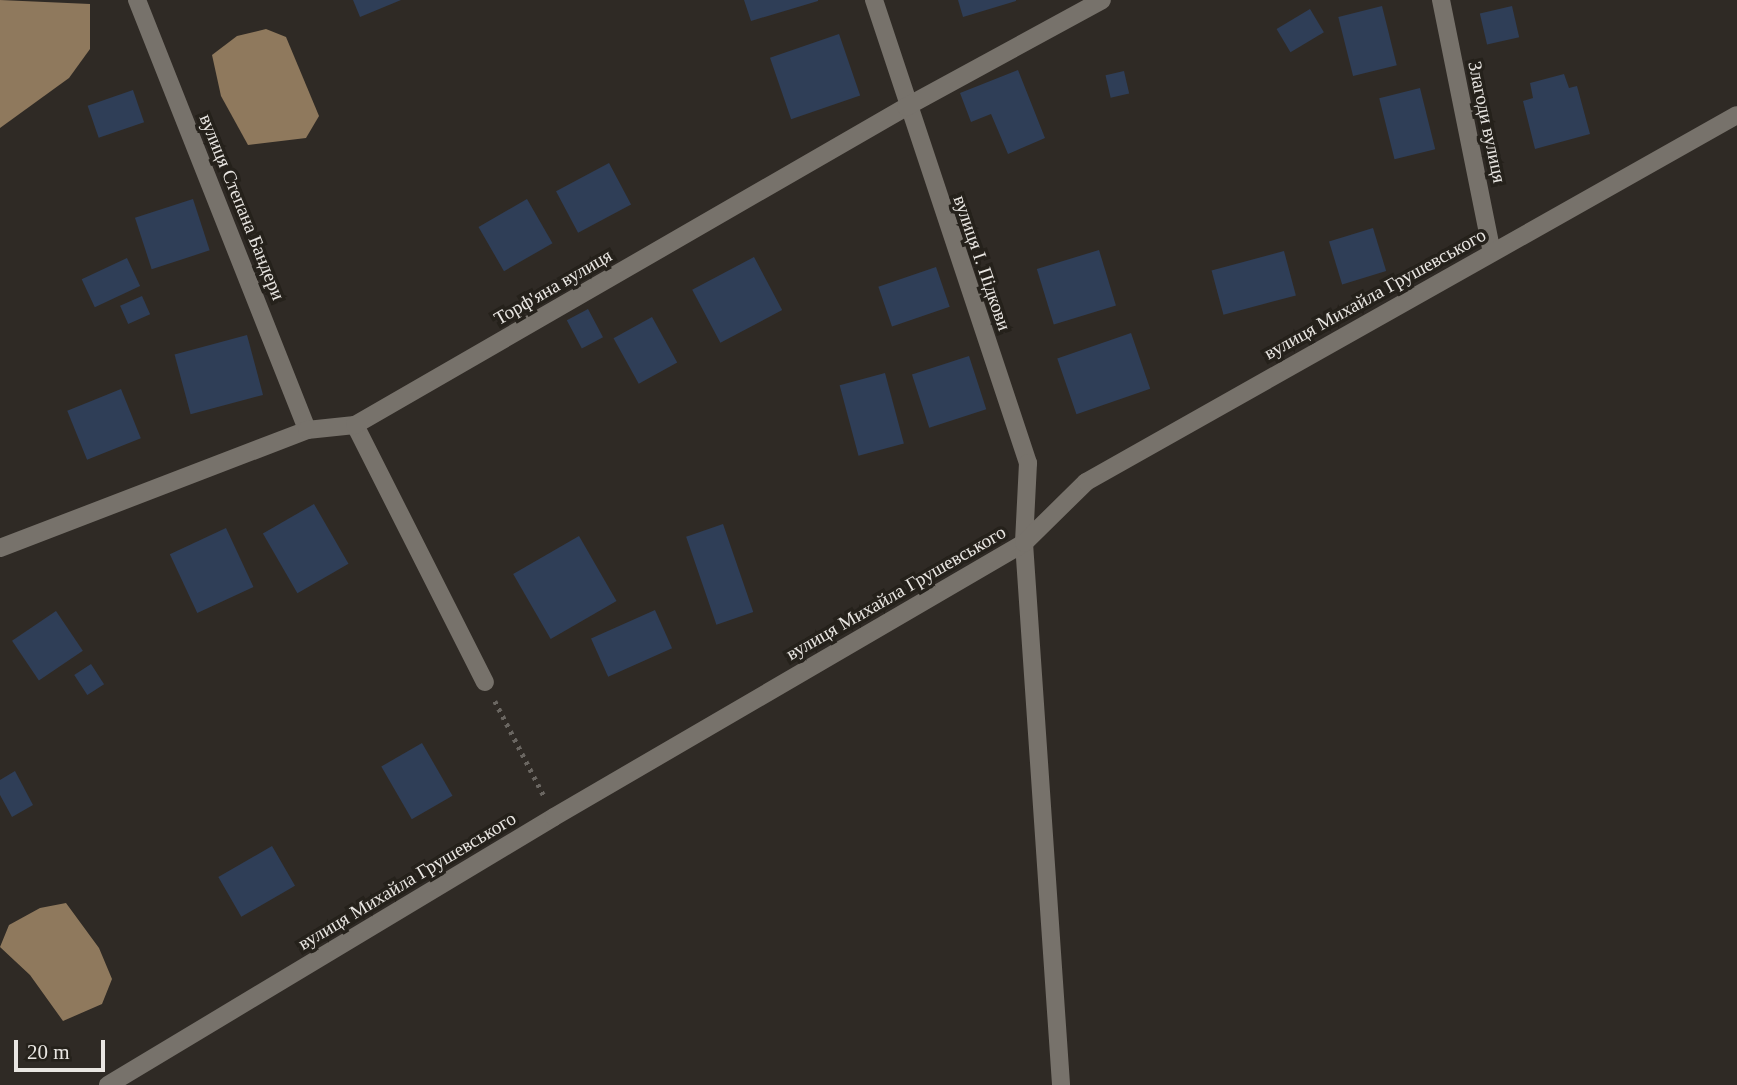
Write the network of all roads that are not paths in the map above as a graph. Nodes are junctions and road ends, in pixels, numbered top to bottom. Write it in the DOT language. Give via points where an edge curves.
graph roads {
  1 [pos="137,0"];
  2 [pos="874,0"];
  3 [pos="1102,0"];
  4 [pos="1441,0"];
  5 [pos="906,107"];
  6 [pos="1737,115"];
  7 [pos="1492,252"];
  8 [pos="355,425"];
  9 [pos="307,430"];
  10 [pos="1024,543"];
  11 [pos="0,548"];
  12 [pos="485,682"];
  13 [pos="108,1085"];
  14 [pos="1061,1085"];
  1 -- 9 [label="street, вулиця Степана Бандери"];
  2 -- 5 [label="street, вулиця І. Підкови"];
  3 -- 5 [label="street, Торф'яна вулиця"];
  4 -- 7 [label="street, Злагоди вулиця"];
  5 -- 8 [label="street, Торф'яна вулиця"];
  5 -- 10 [label="street, вулиця І. Підкови" via="1028,463"];
  6 -- 7 [label="street, вулиця Михайла Грушевського"];
  7 -- 10 [label="street, вулиця Михайла Грушевського" via="1086,482"];
  8 -- 9 [label="street, Торф'яна вулиця"];
  8 -- 12 [label="street"];
  9 -- 11 [label="street, Торф'яна вулиця"];
  10 -- 13 [label="street, вулиця Михайла Грушевського" via="554,817"];
  10 -- 14 [label="street, вулиця І. Підкови"];
}
